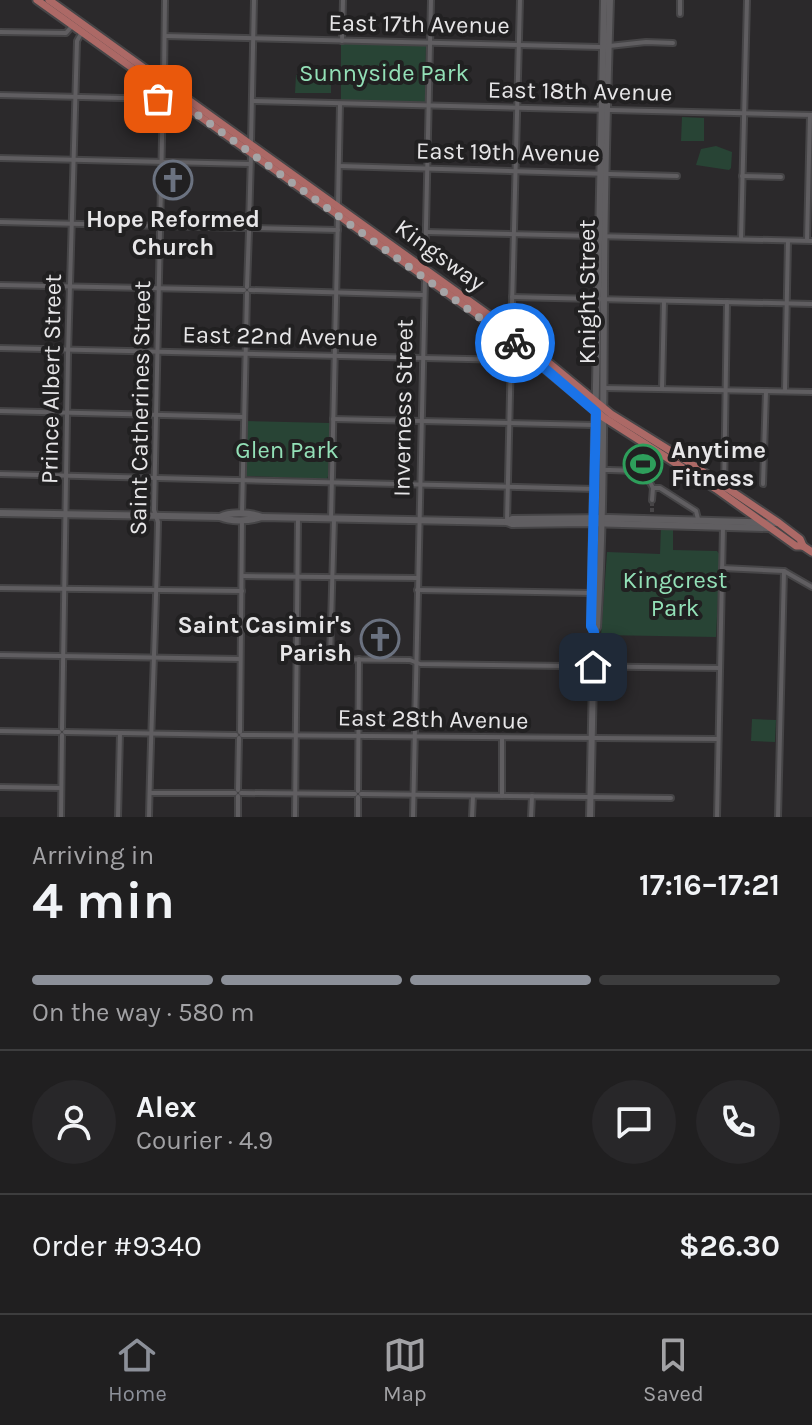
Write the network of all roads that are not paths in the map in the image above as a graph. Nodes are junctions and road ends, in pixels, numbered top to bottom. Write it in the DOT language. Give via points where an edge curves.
graph roads {
  1 [pos="37,0"];
  2 [pos="49,0"];
  3 [pos="165,0"];
  4 [pos="254,0"];
  5 [pos="343,0"];
  6 [pos="431,0"];
  7 [pos="520,0"];
  8 [pos="607,0"];
  9 [pos="680,0"];
  10 [pos="747,0"];
  11 [pos="680,14"];
  12 [pos="73,25"];
  13 [pos="0,32"];
  14 [pos="82,32"];
  15 [pos="165,36"];
  16 [pos="253,39"];
  17 [pos="342,41"];
  18 [pos="430,42"];
  19 [pos="673,43"];
  20 [pos="519,44"];
  21 [pos="606,46"];
  22 [pos="163,86"];
  23 [pos="0,95"];
  24 [pos="75,97"];
  25 [pos="163,99"];
  26 [pos="252,101"];
  27 [pos="340,104"];
  28 [pos="428,106"];
  29 [pos="517,107"];
  30 [pos="605,110"];
  31 [pos="744,113"];
  32 [pos="811,115"];
  33 [pos="251,149"];
  34 [pos="0,158"];
  35 [pos="74,160"];
  36 [pos="162,162"];
  37 [pos="250,164"];
  38 [pos="339,166"];
  39 [pos="427,169"];
  40 [pos="515,171"];
  41 [pos="604,173"];
  42 [pos="677,176"];
  43 [pos="742,176"];
  44 [pos="781,177"];
  45 [pos="338,211"];
  46 [pos="0,222"];
  47 [pos="72,223"];
  48 [pos="160,226"];
  49 [pos="249,228"];
  50 [pos="338,230"];
  51 [pos="426,232"];
  52 [pos="514,234"];
  53 [pos="602,236"];
  54 [pos="741,239"];
  55 [pos="788,241"];
  56 [pos="810,241"];
  57 [pos="425,273"];
  58 [pos="0,285"];
  59 [pos="71,286"];
  60 [pos="159,288"];
  61 [pos="247,290"];
  62 [pos="337,292"];
  63 [pos="424,295"];
  64 [pos="512,297"];
  65 [pos="601,299"];
  66 [pos="664,301"];
  67 [pos="727,302"];
  68 [pos="787,304"];
  69 [pos="812,304"];
  70 [pos="501,327"];
  71 [pos="518,341"];
  72 [pos="0,348"];
  73 [pos="68,349"];
  74 [pos="158,352"];
  75 [pos="246,353"];
  76 [pos="334,356"];
  77 [pos="423,358"];
  78 [pos="511,360"];
  79 [pos="604,388"];
  80 [pos="662,389"];
  81 [pos="726,390"];
  82 [pos="766,391"];
  83 [pos="785,391"];
  84 [pos="812,392"];
  85 [pos="600,410"];
  86 [pos="0,411"];
  87 [pos="67,412"];
  88 [pos="157,414"];
  89 [pos="244,417"];
  90 [pos="333,419"];
  91 [pos="421,421"];
  92 [pos="509,423"];
  93 [pos="596,425"];
  94 [pos="603,470"];
  95 [pos="0,474"];
  96 [pos="66,475"];
  97 [pos="155,477"];
  98 [pos="243,480"];
  99 [pos="331,482"];
  100 [pos="420,484"];
  101 [pos="763,484"];
  102 [pos="508,486"];
  103 [pos="653,488"];
  104 [pos="595,489"];
  105 [pos="724,490"];
  106 [pos="652,500"];
  107 [pos="0,513"];
  108 [pos="65,514"];
  109 [pos="156,515"];
  110 [pos="242,517"];
  111 [pos="298,518"];
  112 [pos="332,519"];
  113 [pos="418,520"];
  114 [pos="598,521"];
  115 [pos="507,522"];
  116 [pos="763,522"];
  117 [pos="698,524"];
  118 [pos="723,524"];
  119 [pos="776,525"];
  120 [pos="812,552"];
  121 [pos="722,568"];
  122 [pos="784,571"];
  123 [pos="242,576"];
  124 [pos="298,576"];
  125 [pos="333,577"];
  126 [pos="417,578"];
  127 [pos="812,587"];
  128 [pos="0,588"];
  129 [pos="64,589"];
  130 [pos="156,590"];
  131 [pos="417,590"];
  132 [pos="242,591"];
  133 [pos="592,593"];
  134 [pos="594,632"];
  135 [pos="0,655"];
  136 [pos="63,657"];
  137 [pos="154,658"];
  138 [pos="240,659"];
  139 [pos="298,659"];
  140 [pos="330,659"];
  141 [pos="359,659"];
  142 [pos="416,662"];
  143 [pos="593,667"];
  144 [pos="720,668"];
  145 [pos="0,731"];
  146 [pos="62,732"];
  147 [pos="120,733"];
  148 [pos="151,734"];
  149 [pos="239,735"];
  150 [pos="297,735"];
  151 [pos="358,736"];
  152 [pos="414,736"];
  153 [pos="502,737"];
  154 [pos="592,738"];
  155 [pos="718,739"];
  156 [pos="0,787"];
  157 [pos="61,788"];
  158 [pos="150,793"];
  159 [pos="238,793"];
  160 [pos="295,794"];
  161 [pos="358,794"];
  162 [pos="413,795"];
  163 [pos="473,796"];
  164 [pos="502,796"];
  165 [pos="532,796"];
  166 [pos="590,797"];
  167 [pos="671,798"];
  168 [pos="61,817"];
  169 [pos="118,817"];
  170 [pos="149,817"];
  171 [pos="238,817"];
  172 [pos="295,817"];
  173 [pos="358,817"];
  174 [pos="413,817"];
  175 [pos="472,817"];
  176 [pos="531,817"];
  177 [pos="590,817"];
  178 [pos="717,817"];
  179 [pos="778,817"];
  1 -- 12 [label="main road, Kingsway"];
  2 -- 22 [label="main road, Kingsway"];
  3 -- 15 [label="street, Saint Catherines Street"];
  4 -- 16 [label="street"];
  5 -- 17 [label="street"];
  6 -- 18 [label="street, Inverness Street"];
  7 -- 20 [label="street"];
  8 -- 21 [label="main road, Knight Street"];
  9 -- 11 [label="street"];
  10 -- 31 [label="street"];
  12 -- 13 [label="street" via="66,33"];
  12 -- 14 [label="main road, Kingsway"];
  14 -- 22 [label="main road, Kingsway"];
  14 -- 24 [label="street, Prince Albert Street" via="77,41"];
  15 -- 16 [label="street, East 17th Avenue"];
  15 -- 22 [label="street, Saint Catherines Street"];
  16 -- 17 [label="street, East 17th Avenue"];
  16 -- 26 [label="street"];
  17 -- 18 [label="street, East 17th Avenue"];
  18 -- 20 [label="street, East 17th Avenue"];
  18 -- 28 [label="street, Inverness Street"];
  19 -- 21 [label="street, East 17th Avenue"];
  20 -- 21 [label="street, East 17th Avenue"];
  20 -- 29 [label="street"];
  21 -- 30 [label="main road, Knight Street"];
  22 -- 25 [label="street, Saint Catherines Street"];
  22 -- 33 [label="main road, Kingsway"];
  23 -- 24 [label="street"];
  24 -- 25 [label="street"];
  24 -- 35 [label="street, Prince Albert Street"];
  25 -- 36 [label="street, Saint Catherines Street"];
  26 -- 27 [label="street, East 18th Avenue"];
  26 -- 33 [label="street"];
  27 -- 28 [label="street, East 18th Avenue"];
  27 -- 38 [label="street"];
  28 -- 29 [label="street, East 18th Avenue"];
  28 -- 39 [label="street, Inverness Street"];
  29 -- 30 [label="street, East 18th Avenue"];
  29 -- 40 [label="street"];
  30 -- 31 [label="street, East 18th Avenue"];
  30 -- 41 [label="main road, Knight Street"];
  31 -- 32 [label="street, East 18th Avenue"];
  31 -- 43 [label="street"];
  32 -- 56 [label="street"];
  33 -- 37 [label="street"];
  33 -- 45 [label="main road, Kingsway"];
  34 -- 35 [label="street"];
  35 -- 36 [label="street"];
  35 -- 47 [label="street, Prince Albert Street"];
  36 -- 37 [label="street"];
  36 -- 48 [label="street, Saint Catherines Street"];
  37 -- 49 [label="street"];
  38 -- 39 [label="street, East 19th Avenue"];
  38 -- 45 [label="street"];
  39 -- 40 [label="street, East 19th Avenue"];
  39 -- 51 [label="street, Inverness Street"];
  40 -- 41 [label="street, East 19th Avenue"];
  40 -- 52 [label="street"];
  41 -- 42 [label="street, East 19th Avenue"];
  41 -- 53 [label="main road, Knight Street"];
  43 -- 44 [label="street"];
  43 -- 54 [label="street"];
  45 -- 50 [label="street"];
  45 -- 57 [label="main road, Kingsway"];
  46 -- 47 [label="street"];
  47 -- 48 [label="street"];
  47 -- 59 [label="street, Prince Albert Street"];
  48 -- 49 [label="street"];
  48 -- 60 [label="street, Saint Catherines Street"];
  49 -- 50 [label="street"];
  49 -- 61 [label="street"];
  50 -- 62 [label="street"];
  51 -- 52 [label="street"];
  51 -- 57 [label="street, Inverness Street"];
  52 -- 53 [label="street"];
  52 -- 64 [label="street"];
  53 -- 54 [label="street"];
  53 -- 65 [label="main road, Knight Street"];
  54 -- 55 [label="street"];
  55 -- 56 [label="street"];
  55 -- 68 [label="street"];
  57 -- 63 [label="street, Inverness Street"];
  57 -- 70 [label="main road, Kingsway"];
  58 -- 59 [label="street"];
  59 -- 60 [label="street"];
  59 -- 73 [label="street, Prince Albert Street"];
  60 -- 61 [label="street"];
  60 -- 74 [label="street, Saint Catherines Street"];
  61 -- 62 [label="street"];
  61 -- 75 [label="street"];
  62 -- 63 [label="street"];
  62 -- 76 [label="street"];
  63 -- 77 [label="street, Inverness Street"];
  64 -- 65 [label="street"];
  64 -- 70 [label="street"];
  65 -- 66 [label="street"];
  65 -- 79 [label="main road, Knight Street"];
  65 -- 85 [label="main road, Knight Street"];
  66 -- 67 [label="street"];
  66 -- 80 [label="street"];
  67 -- 68 [label="street"];
  67 -- 81 [label="street"];
  68 -- 69 [label="street"];
  68 -- 83 [label="street"];
  70 -- 71 [label="main road, Kingsway"];
  71 -- 78 [label="street"];
  71 -- 85 [label="main road, Kingsway"];
  72 -- 73 [label="street, East 22nd Avenue"];
  73 -- 74 [label="street, East 22nd Avenue"];
  73 -- 87 [label="street, Prince Albert Street"];
  74 -- 75 [label="street, East 22nd Avenue"];
  74 -- 88 [label="street, Saint Catherines Street"];
  75 -- 76 [label="street, East 22nd Avenue"];
  75 -- 89 [label="street"];
  76 -- 77 [label="street, East 22nd Avenue"];
  76 -- 90 [label="street"];
  77 -- 78 [label="street, East 22nd Avenue"];
  77 -- 91 [label="street, Inverness Street"];
  78 -- 92 [label="street"];
  79 -- 80 [label="street"];
  79 -- 85 [label="main road, Knight Street"];
  80 -- 81 [label="street"];
  81 -- 82 [label="street"];
  81 -- 105 [label="street"];
  82 -- 83 [label="street"];
  82 -- 101 [label="street"];
  83 -- 84 [label="street"];
  85 -- 93 [label="main road, Knight Street"];
  85 -- 94 [label="main road, Knight Street"];
  85 -- 105 [label="main road, Kingsway"];
  86 -- 87 [label="street"];
  87 -- 88 [label="street"];
  87 -- 96 [label="street, Prince Albert Street"];
  88 -- 89 [label="street"];
  88 -- 97 [label="street, Saint Catherines Street"];
  89 -- 98 [label="street"];
  90 -- 91 [label="street"];
  90 -- 99 [label="street"];
  91 -- 92 [label="street"];
  91 -- 100 [label="street, Inverness Street"];
  92 -- 93 [label="street"];
  92 -- 102 [label="street"];
  93 -- 104 [label="main road, Knight Street"];
  94 -- 103 [label="street" via="631,470"];
  94 -- 114 [label="main road, Knight Street"];
  95 -- 96 [label="street"];
  96 -- 97 [label="street"];
  96 -- 108 [label="street, Prince Albert Street"];
  97 -- 98 [label="street"];
  97 -- 109 [label="street, Saint Catherines Street"];
  98 -- 99 [label="street"];
  98 -- 110 [label="street"];
  99 -- 100 [label="street"];
  99 -- 112 [label="street"];
  100 -- 102 [label="street"];
  100 -- 113 [label="street, Inverness Street"];
  102 -- 104 [label="street"];
  102 -- 115 [label="street"];
  103 -- 106 [label="street"];
  103 -- 117 [label="street" via="696,511"];
  104 -- 114 [label="main road, Knight Street"];
  105 -- 116 [label="main road, Kingsway"];
  105 -- 119 [label="main road, Kingsway"];
  107 -- 108 [label="main road"];
  108 -- 109 [label="main road"];
  108 -- 129 [label="street, Prince Albert Street"];
  109 -- 110 [label="main road"];
  109 -- 130 [label="street, Saint Catherines Street"];
  110 -- 111 [label="main road"];
  110 -- 123 [label="street"];
  111 -- 112 [label="main road"];
  111 -- 124 [label="street"];
  112 -- 113 [label="main road"];
  112 -- 125 [label="street"];
  113 -- 115 [label="main road"];
  113 -- 126 [label="street, Inverness Street"];
  114 -- 115 [label="main road"];
  114 -- 117 [label="main road"];
  114 -- 117 [label="main road" via="652,516"];
  114 -- 133 [label="main road, Knight Street"];
  114 -- 134 [label="main road, Knight Street"];
  116 -- 118 [label="main road"];
  116 -- 119 [label="main road, Kingsway"];
  117 -- 118 [label="main road"];
  118 -- 119 [label="main road"];
  118 -- 121 [label="street"];
  119 -- 120 [label="main road, Kingsway"];
  121 -- 122 [label="street"];
  121 -- 144 [label="street"];
  122 -- 127 [label="street"];
  122 -- 179 [label="street"];
  123 -- 124 [label="street"];
  123 -- 132 [label="street"];
  124 -- 125 [label="street"];
  124 -- 139 [label="street"];
  125 -- 126 [label="street"];
  125 -- 140 [label="street"];
  126 -- 131 [label="street, Inverness Street"];
  128 -- 129 [label="street"];
  129 -- 130 [label="street"];
  129 -- 136 [label="street, Prince Albert Street"];
  130 -- 132 [label="street"];
  130 -- 137 [label="street, Saint Catherines Street"];
  131 -- 133 [label="street"];
  131 -- 142 [label="street, Inverness Street"];
  132 -- 138 [label="street"];
  133 -- 134 [label="main road, Knight Street"];
  134 -- 143 [label="main road, Knight Street"];
  135 -- 136 [label="street"];
  136 -- 137 [label="street"];
  136 -- 146 [label="street, Prince Albert Street"];
  137 -- 138 [label="street"];
  137 -- 148 [label="street, Saint Catherines Street"];
  138 -- 149 [label="street"];
  139 -- 140 [label="street"];
  139 -- 150 [label="street"];
  140 -- 141 [label="street"];
  141 -- 142 [label="street"];
  141 -- 151 [label="street"];
  142 -- 143 [label="street"];
  142 -- 152 [label="street, Inverness Street"];
  143 -- 144 [label="street"];
  143 -- 154 [label="main road, Knight Street"];
  144 -- 155 [label="street"];
  145 -- 146 [label="street, East 28th Avenue"];
  146 -- 147 [label="street, East 28th Avenue"];
  146 -- 157 [label="street, Prince Albert Street"];
  147 -- 148 [label="street, East 28th Avenue"];
  147 -- 169 [label="street"];
  148 -- 149 [label="street, East 28th Avenue"];
  148 -- 158 [label="street, Saint Catherines Street"];
  149 -- 150 [label="street, East 28th Avenue"];
  149 -- 159 [label="street"];
  150 -- 151 [label="street, East 28th Avenue"];
  150 -- 160 [label="street"];
  151 -- 152 [label="street, East 28th Avenue"];
  151 -- 161 [label="street"];
  152 -- 153 [label="street, East 28th Avenue"];
  152 -- 162 [label="street, Inverness Street"];
  153 -- 154 [label="street, East 28th Avenue"];
  153 -- 164 [label="street"];
  154 -- 155 [label="street, East 28th Avenue"];
  154 -- 166 [label="main road, Knight Street"];
  155 -- 178 [label="street"];
  156 -- 157 [label="street"];
  157 -- 168 [label="street, Prince Albert Street"];
  158 -- 159 [label="street"];
  158 -- 170 [label="street, Saint Catherines Street"];
  159 -- 160 [label="street"];
  159 -- 171 [label="street"];
  160 -- 161 [label="street"];
  160 -- 172 [label="street"];
  161 -- 162 [label="street"];
  161 -- 173 [label="street"];
  162 -- 163 [label="street"];
  162 -- 174 [label="street, Inverness Street"];
  163 -- 164 [label="street"];
  163 -- 175 [label="street"];
  164 -- 165 [label="street"];
  165 -- 166 [label="street"];
  165 -- 176 [label="street"];
  166 -- 167 [label="street"];
  166 -- 177 [label="main road, Knight Street"];
}
